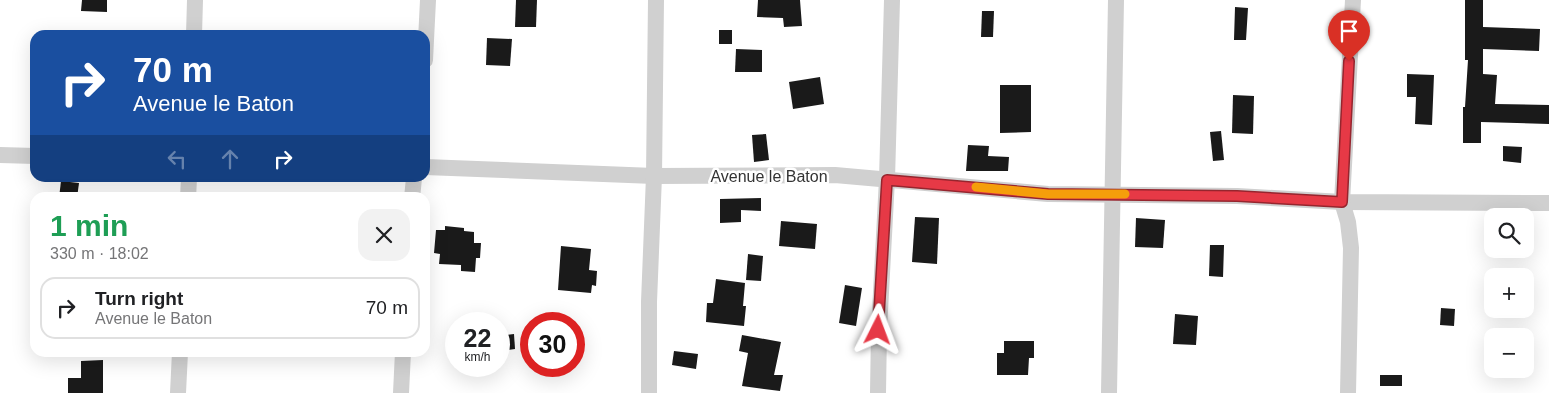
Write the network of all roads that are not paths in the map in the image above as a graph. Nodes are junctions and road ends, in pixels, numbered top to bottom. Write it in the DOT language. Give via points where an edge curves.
graph roads {
  1 [pos="195,0"];
  2 [pos="428,0"];
  3 [pos="656,0"];
  4 [pos="892,0"];
  5 [pos="1116,0"];
  6 [pos="1353,0"];
  7 [pos="194,30"];
  8 [pos="426,30"];
  9 [pos="0,155"];
  10 [pos="30,156"];
  11 [pos="430,167"];
  12 [pos="654,176"];
  13 [pos="887,180"];
  14 [pos="1113,193"];
  15 [pos="1342,202"];
  16 [pos="1549,203"];
  17 [pos="180,357"];
  18 [pos="403,357"];
  19 [pos="178,393"];
  20 [pos="401,393"];
  21 [pos="649,393"];
  22 [pos="878,393"];
  23 [pos="1109,393"];
  24 [pos="1348,393"];
  1 -- 7 [label="street"];
  2 -- 8 [label="street"];
  3 -- 12 [label="street"];
  4 -- 13 [label="street"];
  5 -- 14 [label="street"];
  6 -- 15 [label="street"];
  9 -- 10 [label="street"];
  11 -- 12 [label="street, Avenue le Baton"];
  12 -- 13 [label="street, Avenue le Baton" via="835,176"];
  12 -- 21 [label="street"];
  13 -- 14 [label="street, Avenue le Baton" via="1048,194"];
  13 -- 22 [label="street" via="878,330"];
  14 -- 15 [label="street, Avenue le Baton"];
  14 -- 23 [label="street"];
  15 -- 16 [label="street, Avenue le Baton"];
  15 -- 24 [label="street" via="1350,248"];
  17 -- 19 [label="street"];
  18 -- 20 [label="street"];
}
